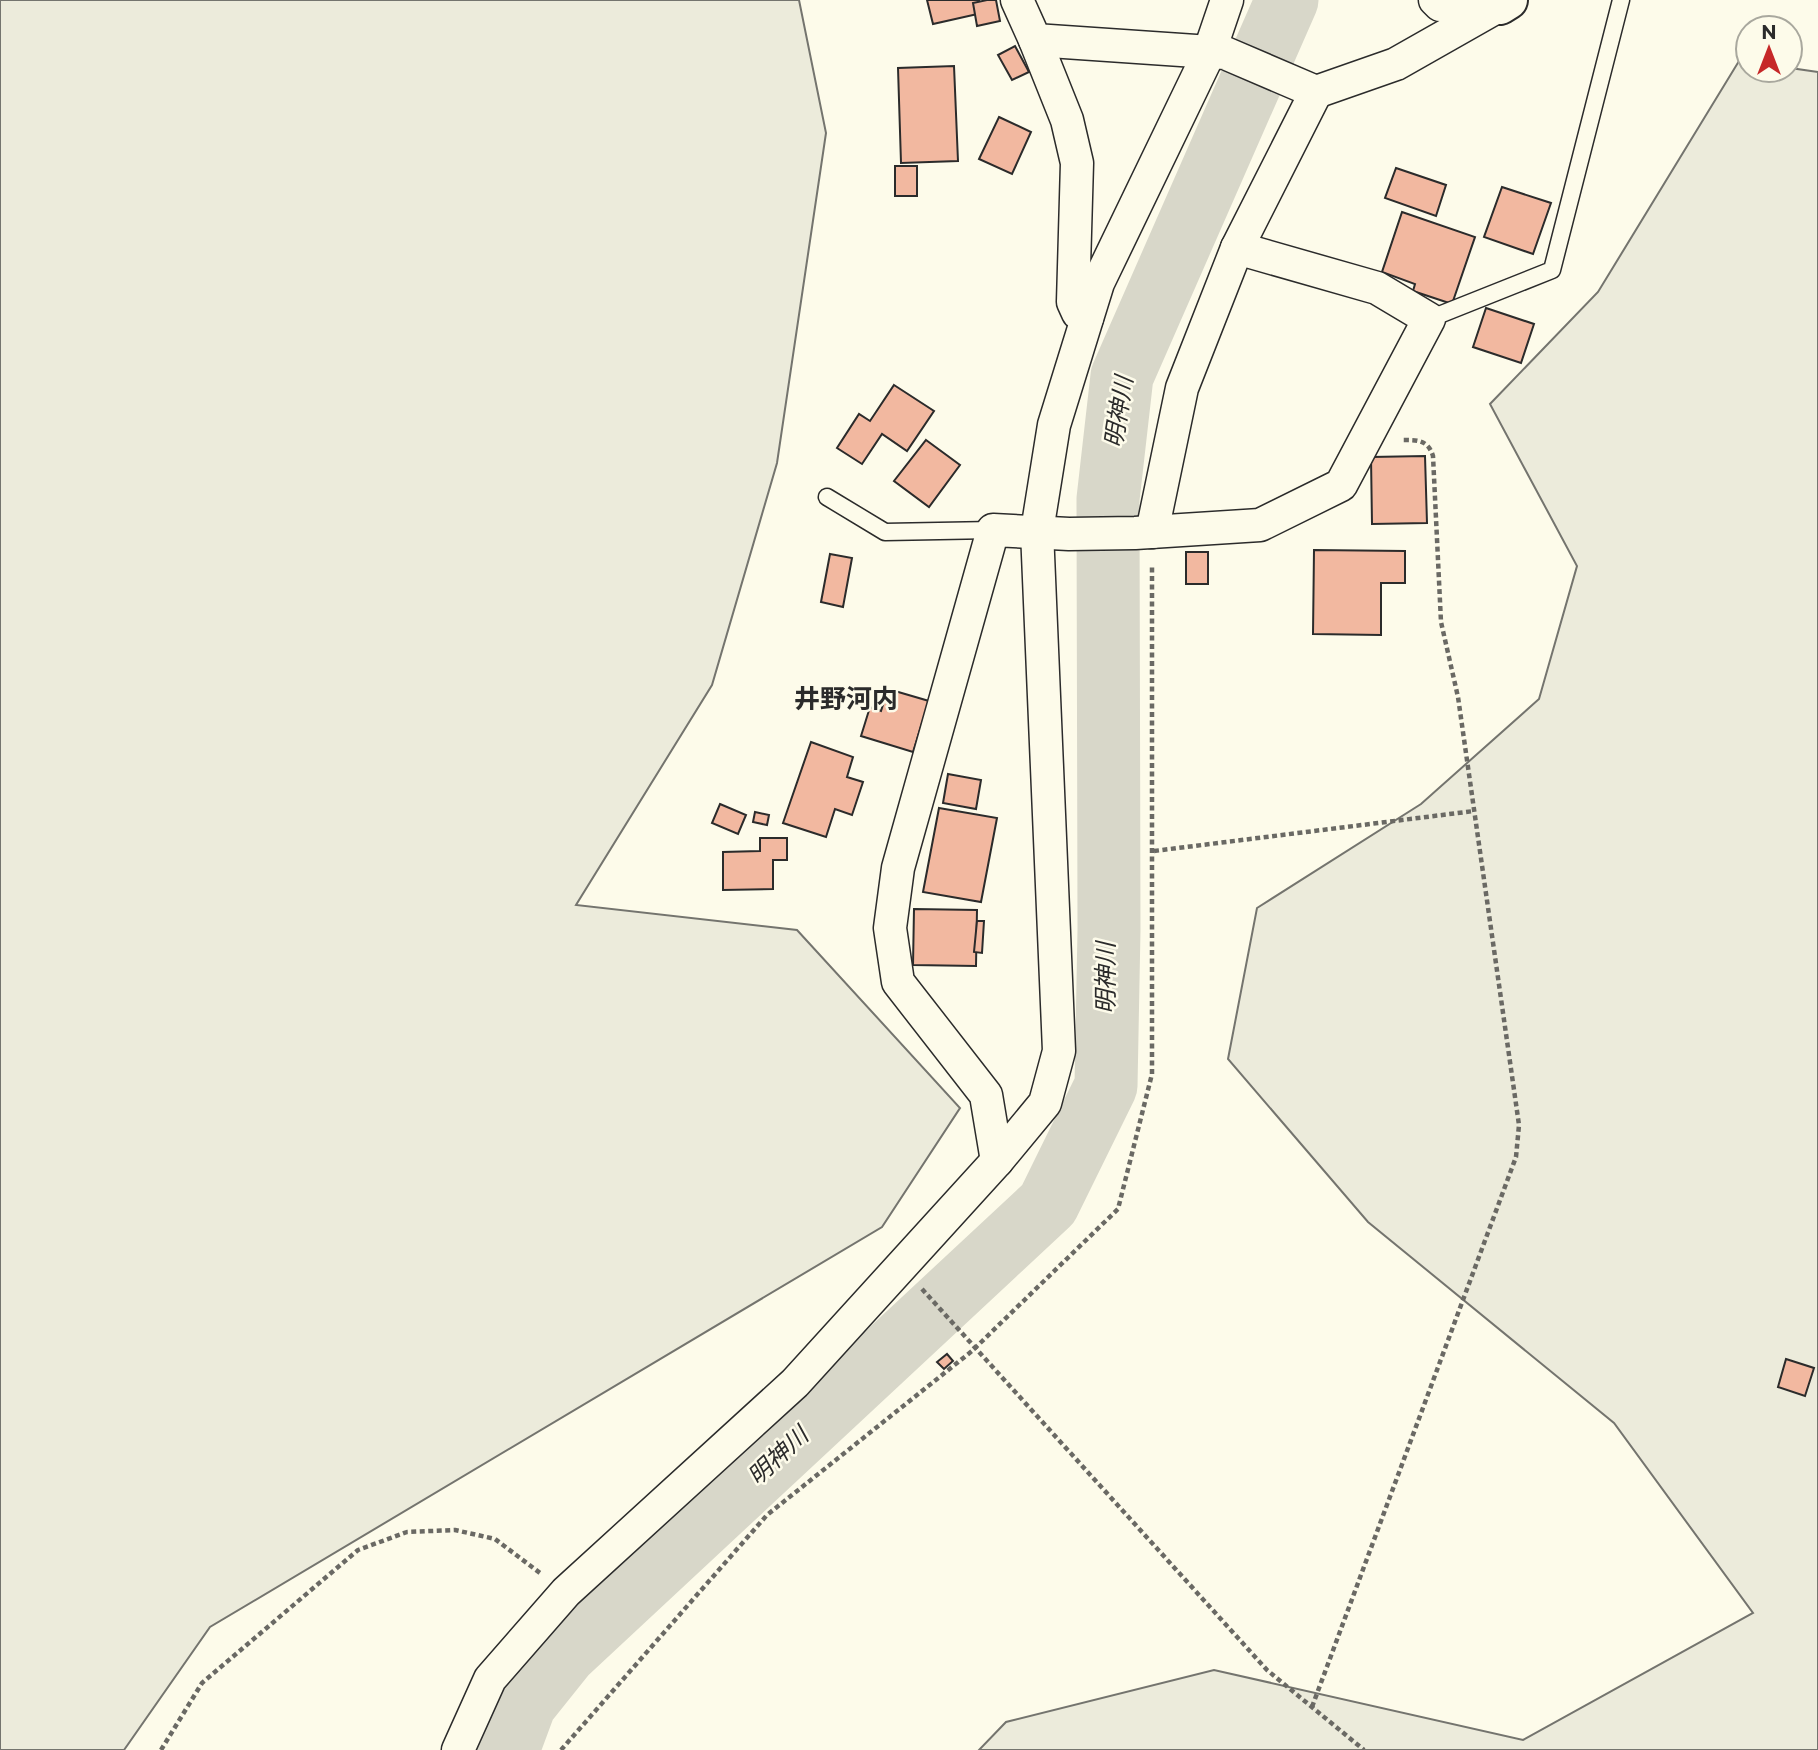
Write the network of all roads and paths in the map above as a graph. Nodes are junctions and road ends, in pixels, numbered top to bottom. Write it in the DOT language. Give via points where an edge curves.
graph roads {
  1 [pos="1017,0"];
  2 [pos="1227,0"];
  3 [pos="1435,0"];
  4 [pos="1622,0"];
  5 [pos="1504,2"];
  6 [pos="1035,40"];
  7 [pos="1217,53"];
  8 [pos="1316,92"];
  9 [pos="1237,248"];
  10 [pos="1087,318"];
  11 [pos="1429,319"];
  12 [pos="1365,440"];
  13 [pos="827,498"];
  14 [pos="993,530"];
  15 [pos="1037,531"];
  16 [pos="1144,532"];
  17 [pos="1474,811"];
  18 [pos="1154,851"];
  19 [pos="997,1161"];
  20 [pos="927,1294"];
  21 [pos="566,1592"];
  22 [pos="1311,1707"];
  23 [pos="161,1750"];
  24 [pos="458,1750"];
  25 [pos="1364,1750"];
  1 -- 6 [label="street"];
  2 -- 7 [label="street"];
  3 -- 5 [label="street" via="1440,5"];
  4 -- 11 [label="lane" via="1552,270"];
  5 -- 8 [label="street" via="1396,64"];
  6 -- 7 [label="street"];
  6 -- 10 [label="street" via="1067,120 1077,163 1073,302"];
  7 -- 8 [label="street"];
  7 -- 10 [label="street" via="1098,283"];
  8 -- 9 [label="street"];
  9 -- 11 [label="street" via="1377,288"];
  9 -- 16 [label="street" via="1182,388"];
  10 -- 15 [label="street" via="1054,425"];
  11 -- 12 [label="street"];
  12 -- 16 [label="street" via="1341,485 1260,525"];
  12 -- 17 [label="path" via="1417,440 1430,448 1433,456 1441,622 1458,697"];
  13 -- 14 [label="lane" via="885,532"];
  14 -- 15 [label="street"];
  14 -- 19 [label="street" via="898,868 890,928 898,982 986,1095"];
  15 -- 16 [label="street"];
  15 -- 19 [label="street" via="1059,1051 1045,1103"];
  17 -- 18 [label="path"];
  17 -- 22 [label="path" via="1519,1125 1516,1157"];
  19 -- 21 [label="street" via="795,1383"];
  20 -- 22 [label="path" via="1267,1670"];
  21 -- 23 [label="path" via="495,1539 455,1530 407,1532 358,1550 202,1683"];
  21 -- 24 [label="street" via="490,1679"];
  22 -- 25 [label="path"];
}
